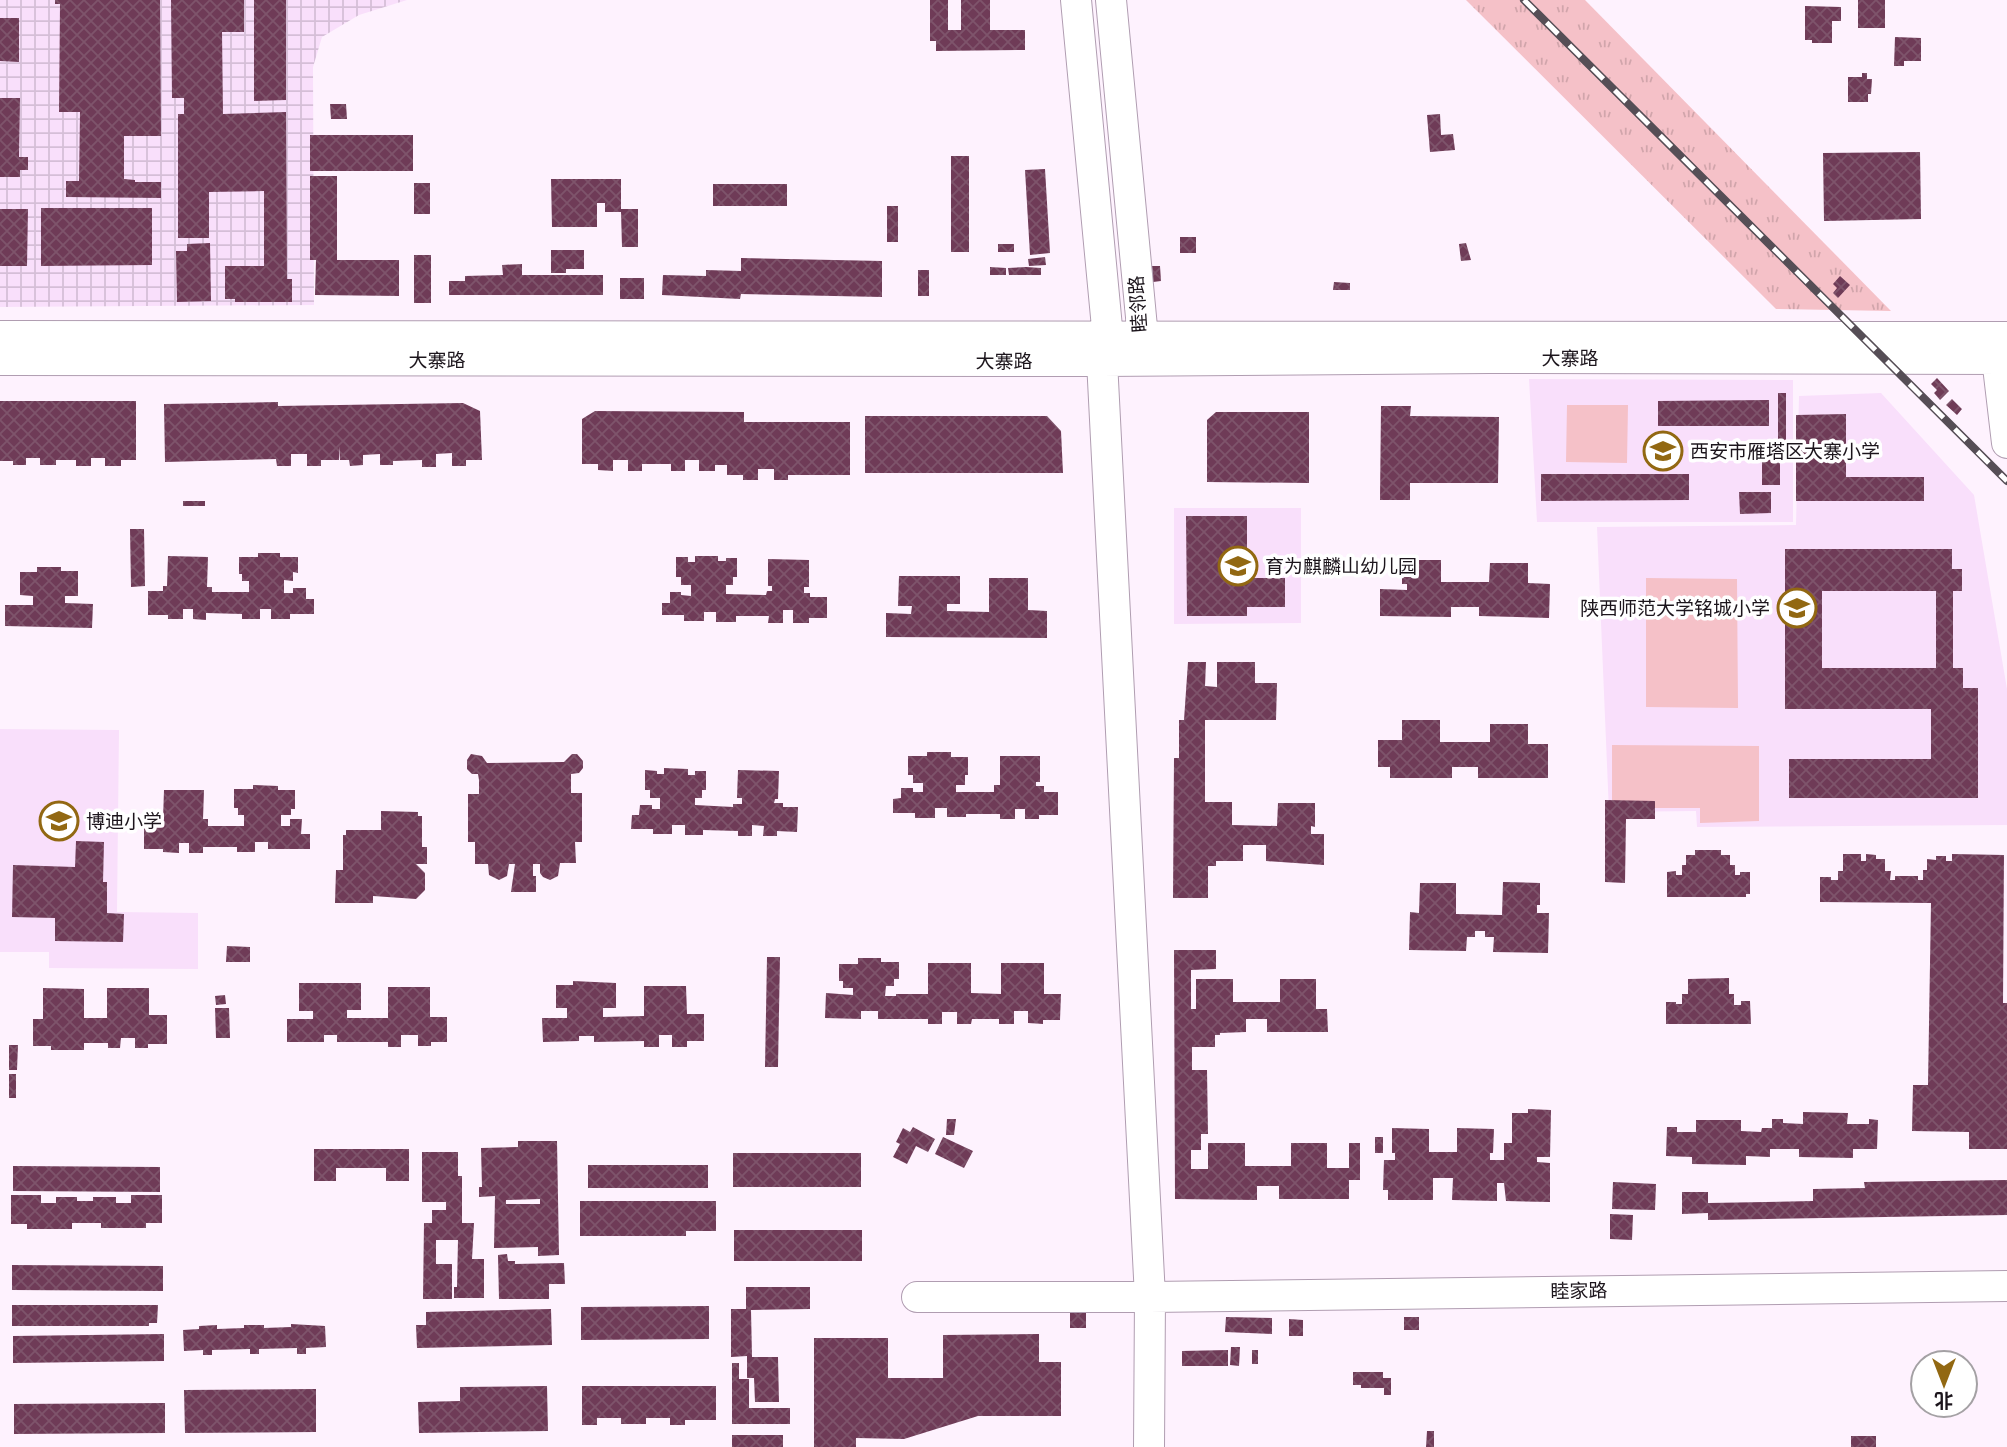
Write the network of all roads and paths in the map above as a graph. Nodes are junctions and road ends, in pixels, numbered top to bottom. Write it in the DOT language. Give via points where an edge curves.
graph roads {
  1 [pos="1076,0"];
  2 [pos="1111,0"];
  3 [pos="0,336"];
  4 [pos="2001,348"];
  5 [pos="1120,350"];
  6 [pos="0,360"];
  7 [pos="2007,443"];
  8 [pos="2007,1286"];
  9 [pos="917,1297"];
  10 [pos="1150,1297"];
  11 [pos="1149,1447"];
  1 -- 5 [label="main road, 睦邻路"];
  2 -- 5 [label="main road, 睦邻路"];
  3 -- 5 [label="main road, 大寨路"];
  4 -- 5 [label="main road, 大寨路"];
  4 -- 7 [label="main road"];
  5 -- 6 [label="main road, 大寨路"];
  5 -- 10 [label="main road"];
  8 -- 10 [label="main road, 睦家路"];
  9 -- 10 [label="main road, 睦家路"];
  10 -- 11 [label="main road"];
}
